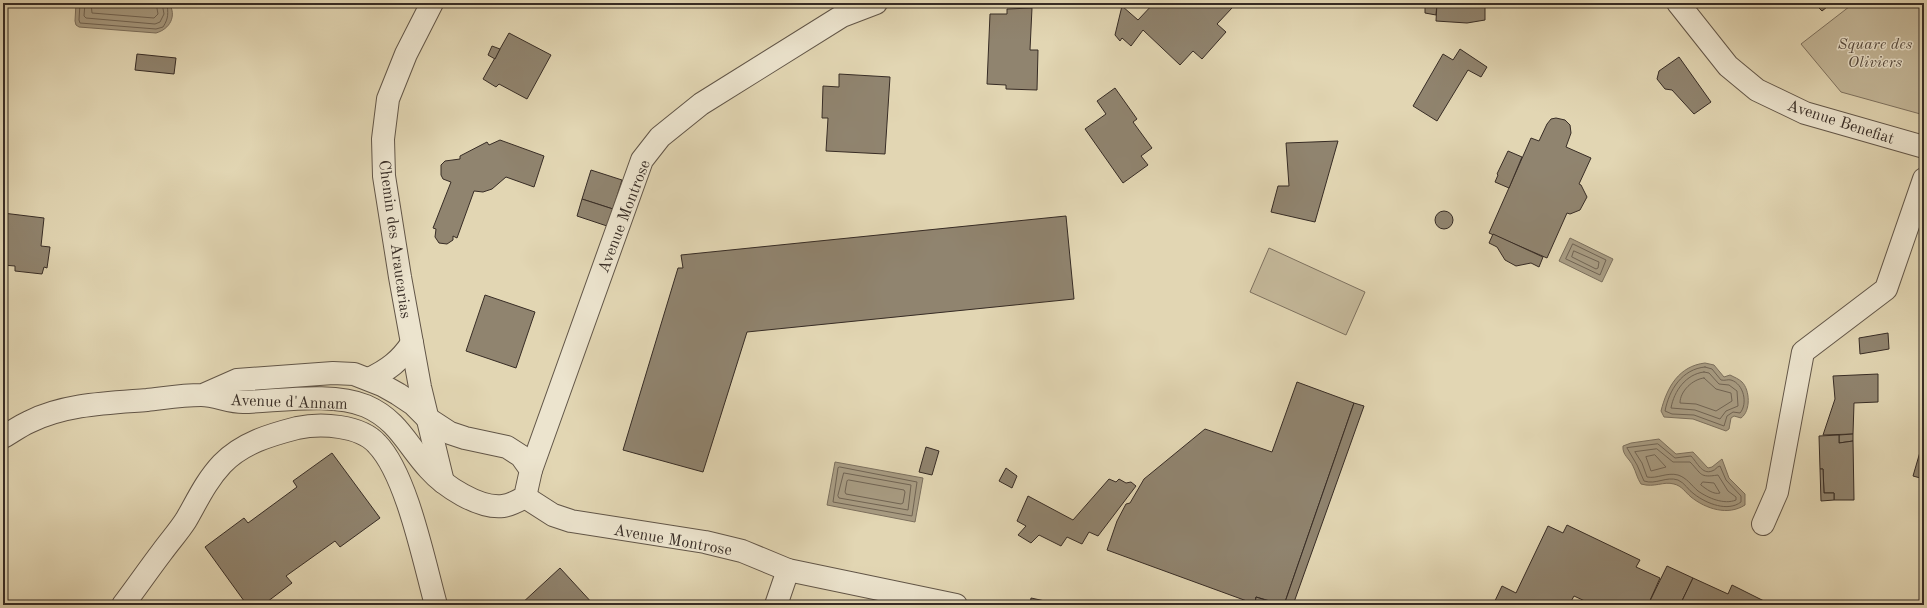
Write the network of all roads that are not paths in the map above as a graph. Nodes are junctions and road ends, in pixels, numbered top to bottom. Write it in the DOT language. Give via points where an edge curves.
graph roads {
  1 [pos="432,3"];
  2 [pos="876,3"];
  3 [pos="1678,3"];
  4 [pos="1924,147"];
  5 [pos="1924,179"];
  6 [pos="412,343"];
  7 [pos="369,379"];
  8 [pos="202,395"];
  9 [pos="427,418"];
  10 [pos="3,437"];
  11 [pos="531,470"];
  12 [pos="443,482"];
  13 [pos="525,497"];
  14 [pos="1763,524"];
  15 [pos="788,570"];
  16 [pos="123,605"];
  17 [pos="436,605"];
  18 [pos="776,605"];
  19 [pos="956,605"];
  1 -- 6 [label="street, Chemin des Araucarias" via="406,54 388,99 383,139 384,176"];
  2 -- 11 [label="street, Avenue Montrose" via="842,16 701,104 660,136 642,160"];
  3 -- 4 [label="street, Avenue Benefiat" via="1728,66 1757,90 1805,112"];
  5 -- 14 [label="street" via="1886,288 1803,352 1778,492"];
  6 -- 7 [label="street" via="398,362"];
  6 -- 9 [label="street, Chemin des Araucarias"];
  7 -- 8 [label="street, Avenue d'Annam" via="354,374 333,373 237,380"];
  7 -- 9 [label="street, Avenue d'Annam" via="403,397"];
  8 -- 10 [label="street, Avenue d'Annam" via="97,404 65,410 30,421"];
  8 -- 12 [label="street, Avenue d'Annam" via="240,402 330,398 358,403 381,413 398,428 429,469"];
  9 -- 11 [label="street, Avenue d'Annam" via="465,438 507,447 521,456"];
  9 -- 12 [label="street, Chemin des Araucarias"];
  11 -- 13 [label="street"];
  12 -- 13 [label="street, Avenue d'Annam" via="487,505 502,506"];
  13 -- 15 [label="street, Avenue Montrose" via="553,515 571,521 705,542 742,551"];
  15 -- 18 [label="street"];
  15 -- 19 [label="street, Avenue Montrose"];
  16 -- 17 [label="street" via="185,521 203,489 222,463 250,444 270,435 304,427 343,427 362,433 377,444 389,462 405,496"];
}
